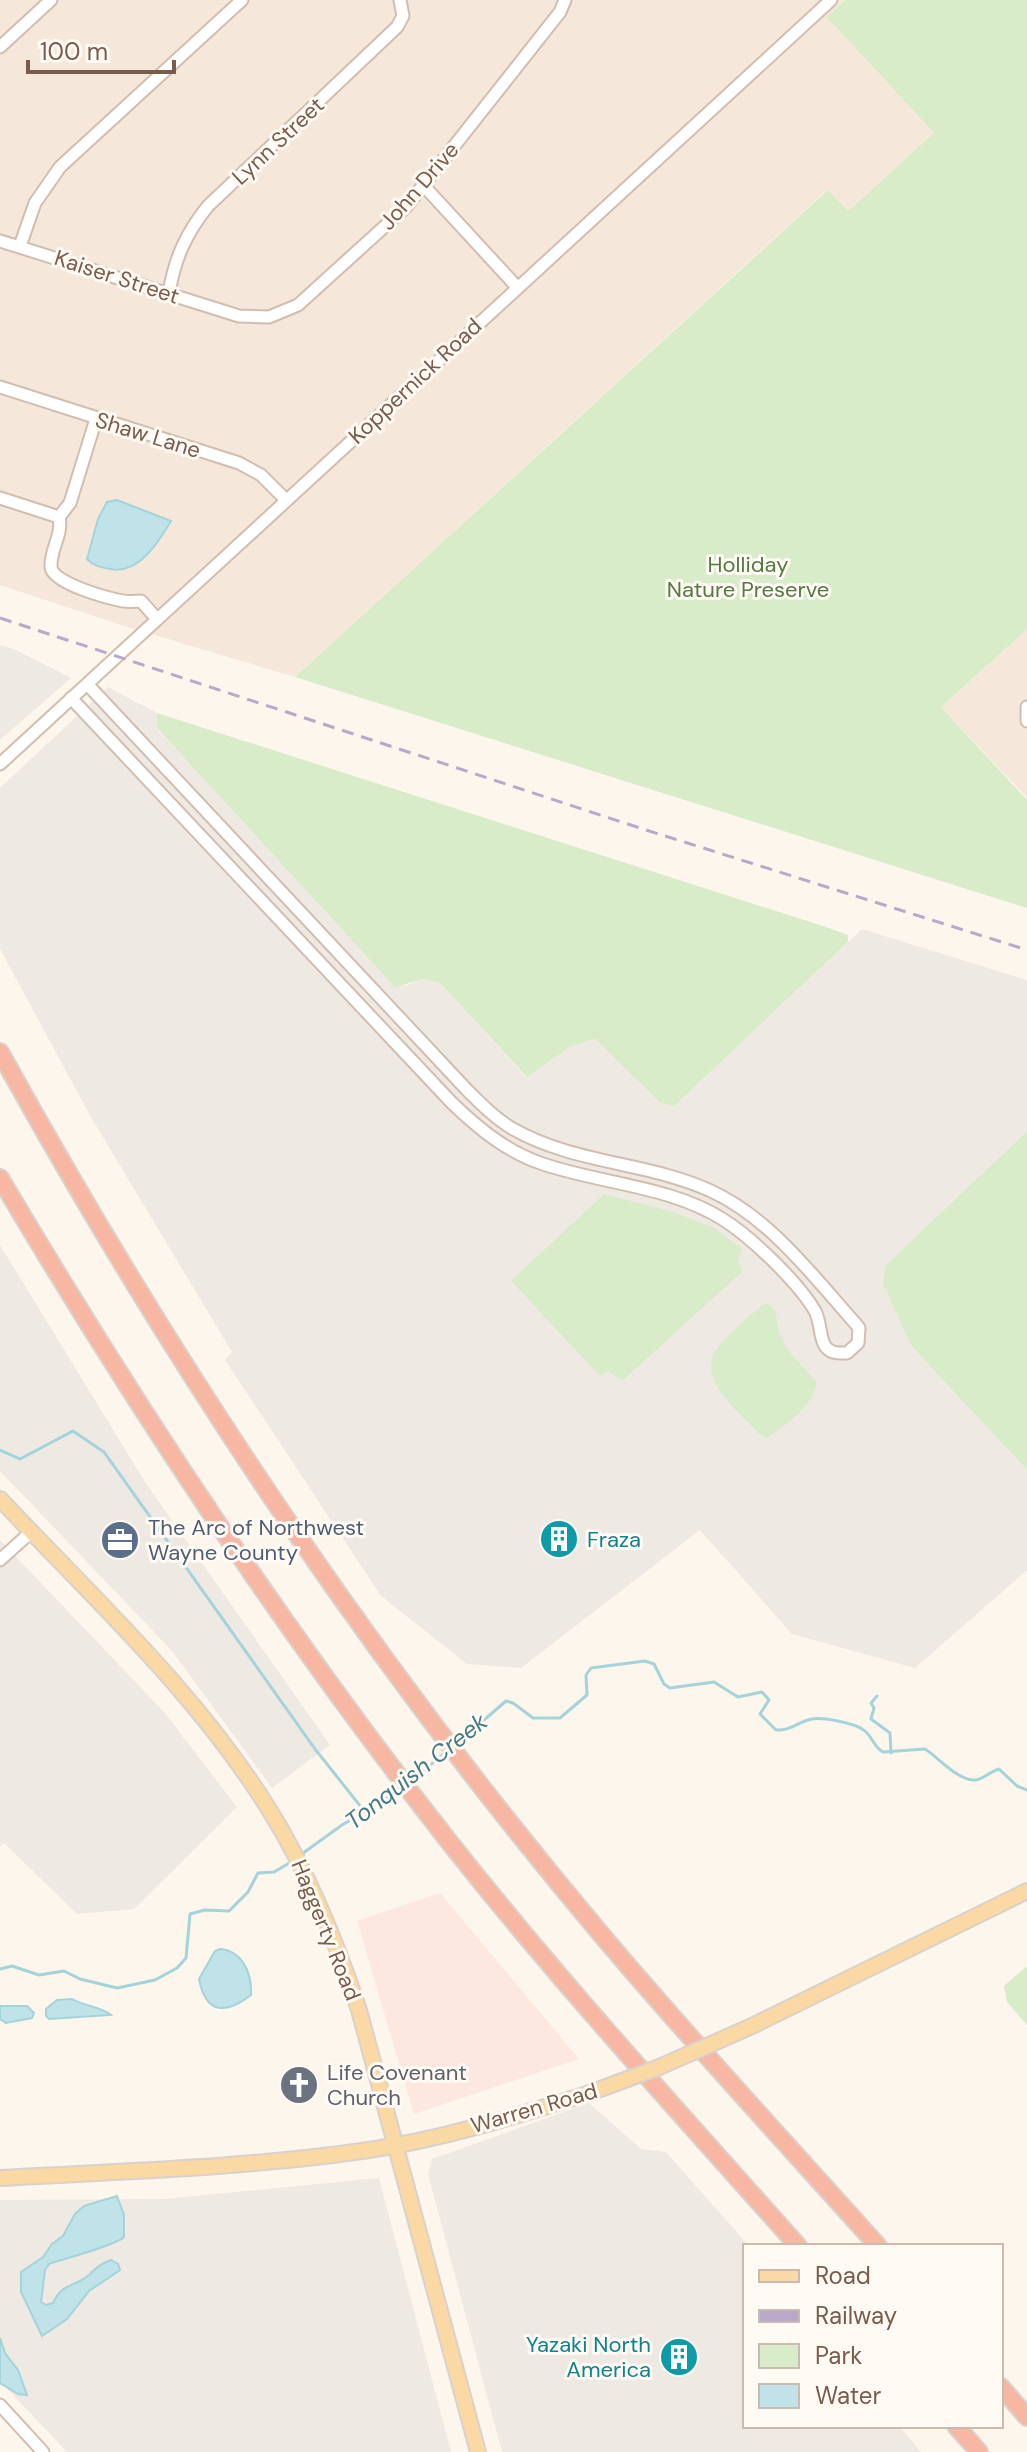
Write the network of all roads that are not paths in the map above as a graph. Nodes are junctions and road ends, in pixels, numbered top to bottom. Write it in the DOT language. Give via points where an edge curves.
graph roads {
  1 [pos="51,0"];
  2 [pos="242,0"];
  3 [pos="400,0"];
  4 [pos="565,0"];
  5 [pos="831,0"];
  6 [pos="0,47"];
  7 [pos="424,186"];
  8 [pos="0,241"];
  9 [pos="20,246"];
  10 [pos="517,287"];
  11 [pos="169,294"];
  12 [pos="234,315"];
  13 [pos="0,387"];
  14 [pos="96,419"];
  15 [pos="0,498"];
  16 [pos="286,500"];
  17 [pos="59,517"];
  18 [pos="157,619"];
  19 [pos="87,684"];
  20 [pos="71,698"];
  21 [pos="1027,707"];
  22 [pos="1027,721"];
  23 [pos="0,764"];
  24 [pos="168,772"];
  25 [pos="153,785"];
  26 [pos="247,857"];
  27 [pos="233,870"];
  28 [pos="334,949"];
  29 [pos="319,963"];
  30 [pos="0,1052"];
  31 [pos="456,1078"];
  32 [pos="441,1092"];
  33 [pos="569,1152"];
  34 [pos="563,1170"];
  35 [pos="0,1178"];
  36 [pos="823,1287"];
  37 [pos="808,1300"];
  38 [pos="0,1499"];
  39 [pos="31,1532"];
  40 [pos="0,1560"];
  41 [pos="1027,1891"];
  42 [pos="396,2145"];
  43 [pos="0,2178"];
  44 [pos="796,2244"];
  45 [pos="876,2244"];
  46 [pos="1003,2389"];
  47 [pos="0,2405"];
  48 [pos="1027,2417"];
  49 [pos="958,2428"];
  50 [pos="43,2452"];
  51 [pos="478,2452"];
  52 [pos="979,2452"];
  1 -- 6 [label="street"];
  2 -- 9 [label="street" via="60,167 35,203"];
  3 -- 11 [label="street, Lynn Street" via="403,16 397,27 208,206 176,261"];
  4 -- 7 [label="street, John Drive"];
  5 -- 10 [label="street, Koppernick Road"];
  7 -- 10 [label="street"];
  7 -- 12 [label="street, John Drive" via="298,305 269,317"];
  8 -- 9 [label="street, Kaiser Street"];
  9 -- 11 [label="street, Kaiser Street"];
  10 -- 16 [label="street, Koppernick Road"];
  11 -- 12 [label="street, Kaiser Street"];
  13 -- 14 [label="street, Shaw Lane"];
  14 -- 16 [label="street, Shaw Lane" via="249,467"];
  14 -- 17 [label="street" via="70,503"];
  15 -- 17 [label="street"];
  16 -- 18 [label="street, Koppernick Road"];
  17 -- 18 [label="street" via="60,535 51,563 56,577 125,602 141,601"];
  18 -- 19 [label="street, Koppernick Road"];
  19 -- 20 [label="street, Koppernick Road"];
  19 -- 24 [label="street"];
  20 -- 23 [label="street, Koppernick Road"];
  20 -- 25 [label="street"];
  21 -- 22 [label="street"];
  24 -- 25 [label="street"];
  24 -- 26 [label="street"];
  25 -- 27 [label="street"];
  26 -- 27 [label="street"];
  26 -- 28 [label="street"];
  27 -- 29 [label="street"];
  28 -- 29 [label="street"];
  28 -- 31 [label="street"];
  29 -- 32 [label="street"];
  30 -- 45 [label="highway" via="103,1234 245,1461 401,1680 602,1935"];
  31 -- 32 [label="street"];
  31 -- 33 [label="street" via="506,1124"];
  32 -- 34 [label="street" via="505,1147"];
  33 -- 34 [label="street"];
  33 -- 36 [label="street" via="681,1179 725,1198 764,1226"];
  34 -- 37 [label="street" via="701,1208 751,1241"];
  35 -- 44 [label="highway" via="195,1493 306,1654 582,2003"];
  36 -- 37 [label="street"];
  36 -- 37 [label="street" via="859,1328 858,1343 847,1353 828,1349"];
  38 -- 39 [label="main road, Haggerty Road"];
  39 -- 40 [label="street"];
  39 -- 42 [label="main road, Haggerty Road" via="176,1685 268,1807 297,1858 349,1982"];
  41 -- 42 [label="main road, Warren Road, bridge" via="657,2068 510,2118"];
  42 -- 43 [label="main road, Warren Road" via="284,2161"];
  42 -- 51 [label="main road, Haggerty Road"];
  46 -- 48 [label="highway"];
  47 -- 50 [label="street"];
  49 -- 52 [label="highway"];
}
